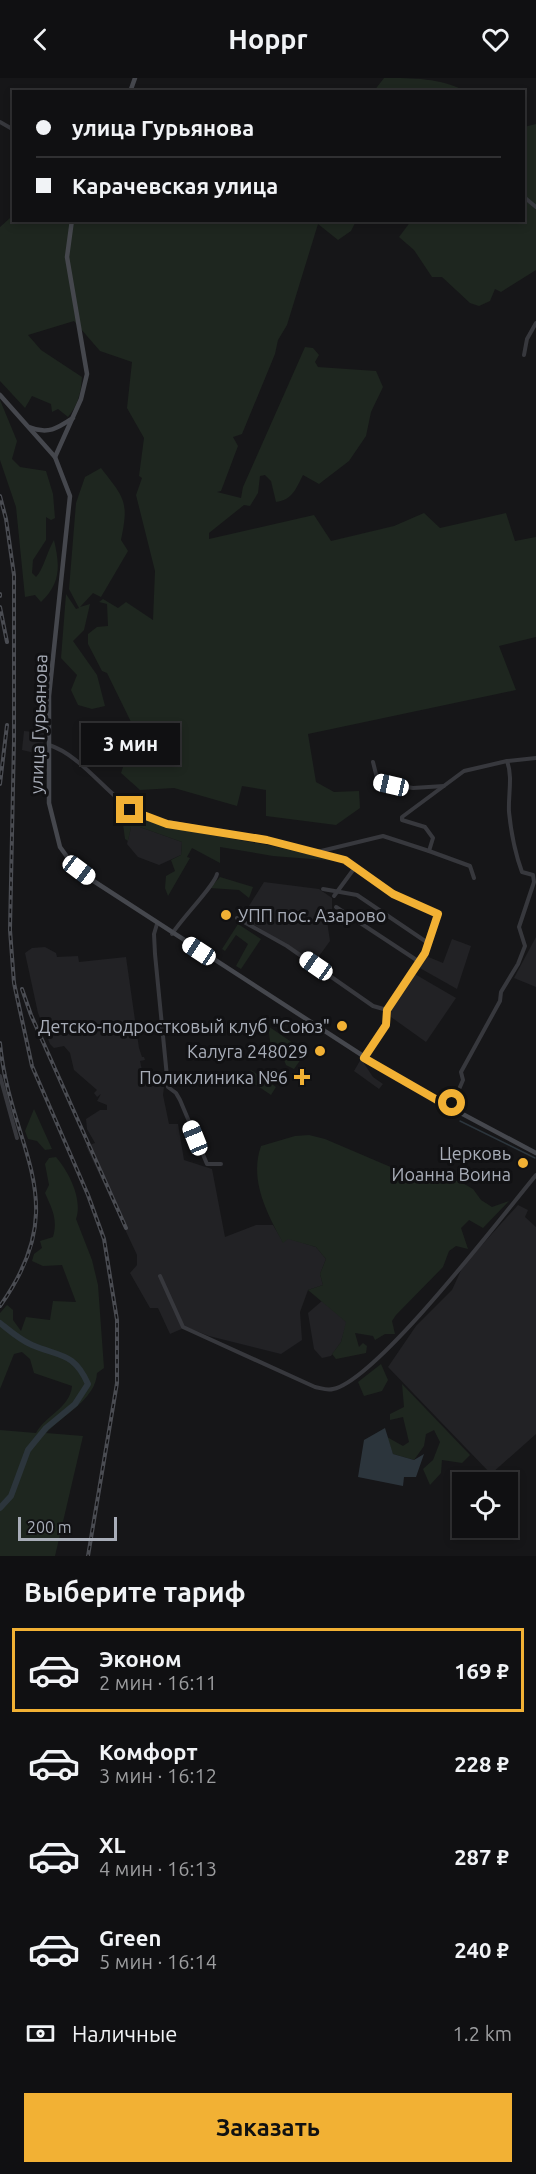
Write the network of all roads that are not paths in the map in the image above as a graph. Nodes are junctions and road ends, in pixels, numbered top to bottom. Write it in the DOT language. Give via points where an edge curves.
graph roads {
  1 [pos="72,222"];
  2 [pos="536,323"];
  3 [pos="524,355"];
  4 [pos="0,395"];
  5 [pos="74,417"];
  6 [pos="27,426"];
  7 [pos="55,457"];
  8 [pos="49,745"];
  9 [pos="536,758"];
  10 [pos="507,761"];
  11 [pos="373,762"];
  12 [pos="445,786"];
  13 [pos="429,851"];
  14 [pos="316,852"];
  15 [pos="356,866"];
  16 [pos="217,874"];
  17 [pos="474,878"];
  18 [pos="323,889"];
  19 [pos="340,891"];
  20 [pos="334,896"];
  21 [pos="336,907"];
  22 [pos="237,918"];
  23 [pos="157,924"];
  24 [pos="172,934"];
  25 [pos="428,943"];
  26 [pos="418,962"];
  27 [pos="387,1010"];
  28 [pos="364,1058"];
  29 [pos="0,1076"];
  30 [pos="451,1108"];
  31 [pos="17,1137"];
  32 [pos="536,1153"];
  33 [pos="221,1164"];
  34 [pos="536,1175"];
  35 [pos="160,1276"];
  1 -- 5 [label="street" via="67,257 87,374"];
  2 -- 3 [label="street" via="526,339"];
  4 -- 6 [label="street"];
  5 -- 6 [label="street" via="51,431"];
  5 -- 7 [label="street"];
  6 -- 7 [label="street"];
  7 -- 8 [label="street, улица Гурьянова" via="68,490 70,512 51,668"];
  8 -- 14 [label="street" via="66,752 130,810 146,818"];
  8 -- 23 [label="street, улица Гурьянова" via="50,809 66,857 92,880"];
  9 -- 10 [label="street"];
  10 -- 12 [label="street" via="464,771"];
  10 -- 30 [label="street" via="514,842 522,872 533,875 534,882 519,927 525,946 462,1072 463,1080"];
  11 -- 12 [label="street" via="378,782 413,788"];
  12 -- 13 [label="street" via="402,817 425,827 433,838"];
  13 -- 14 [label="street" via="383,836"];
  13 -- 17 [label="street" via="470,866"];
  14 -- 15 [label="street"];
  15 -- 19 [label="street"];
  15 -- 25 [label="street" via="393,894 438,914"];
  16 -- 24 [label="street" via="216,881 187,911"];
  18 -- 19 [label="street"];
  19 -- 20 [label="street"];
  19 -- 25 [label="street" via="357,895"];
  21 -- 26 [label="street"];
  22 -- 27 [label="street" via="287,945 373,1006"];
  23 -- 24 [label="street, улица Гурьянова"];
  23 -- 33 [label="street" via="155,954 168,1087 180,1100 207,1164"];
  24 -- 28 [label="street, улица Гурьянова"];
  25 -- 26 [label="street"];
  26 -- 27 [label="street"];
  27 -- 28 [label="street" via="386,1025"];
  28 -- 30 [label="street, улица Гурьянова"];
  29 -- 31 [label="street"];
  30 -- 32 [label="street, улица Гурьянова"];
  34 -- 35 [label="street" via="395,1343 360,1375 335,1389 315,1387 183,1327"];
}
